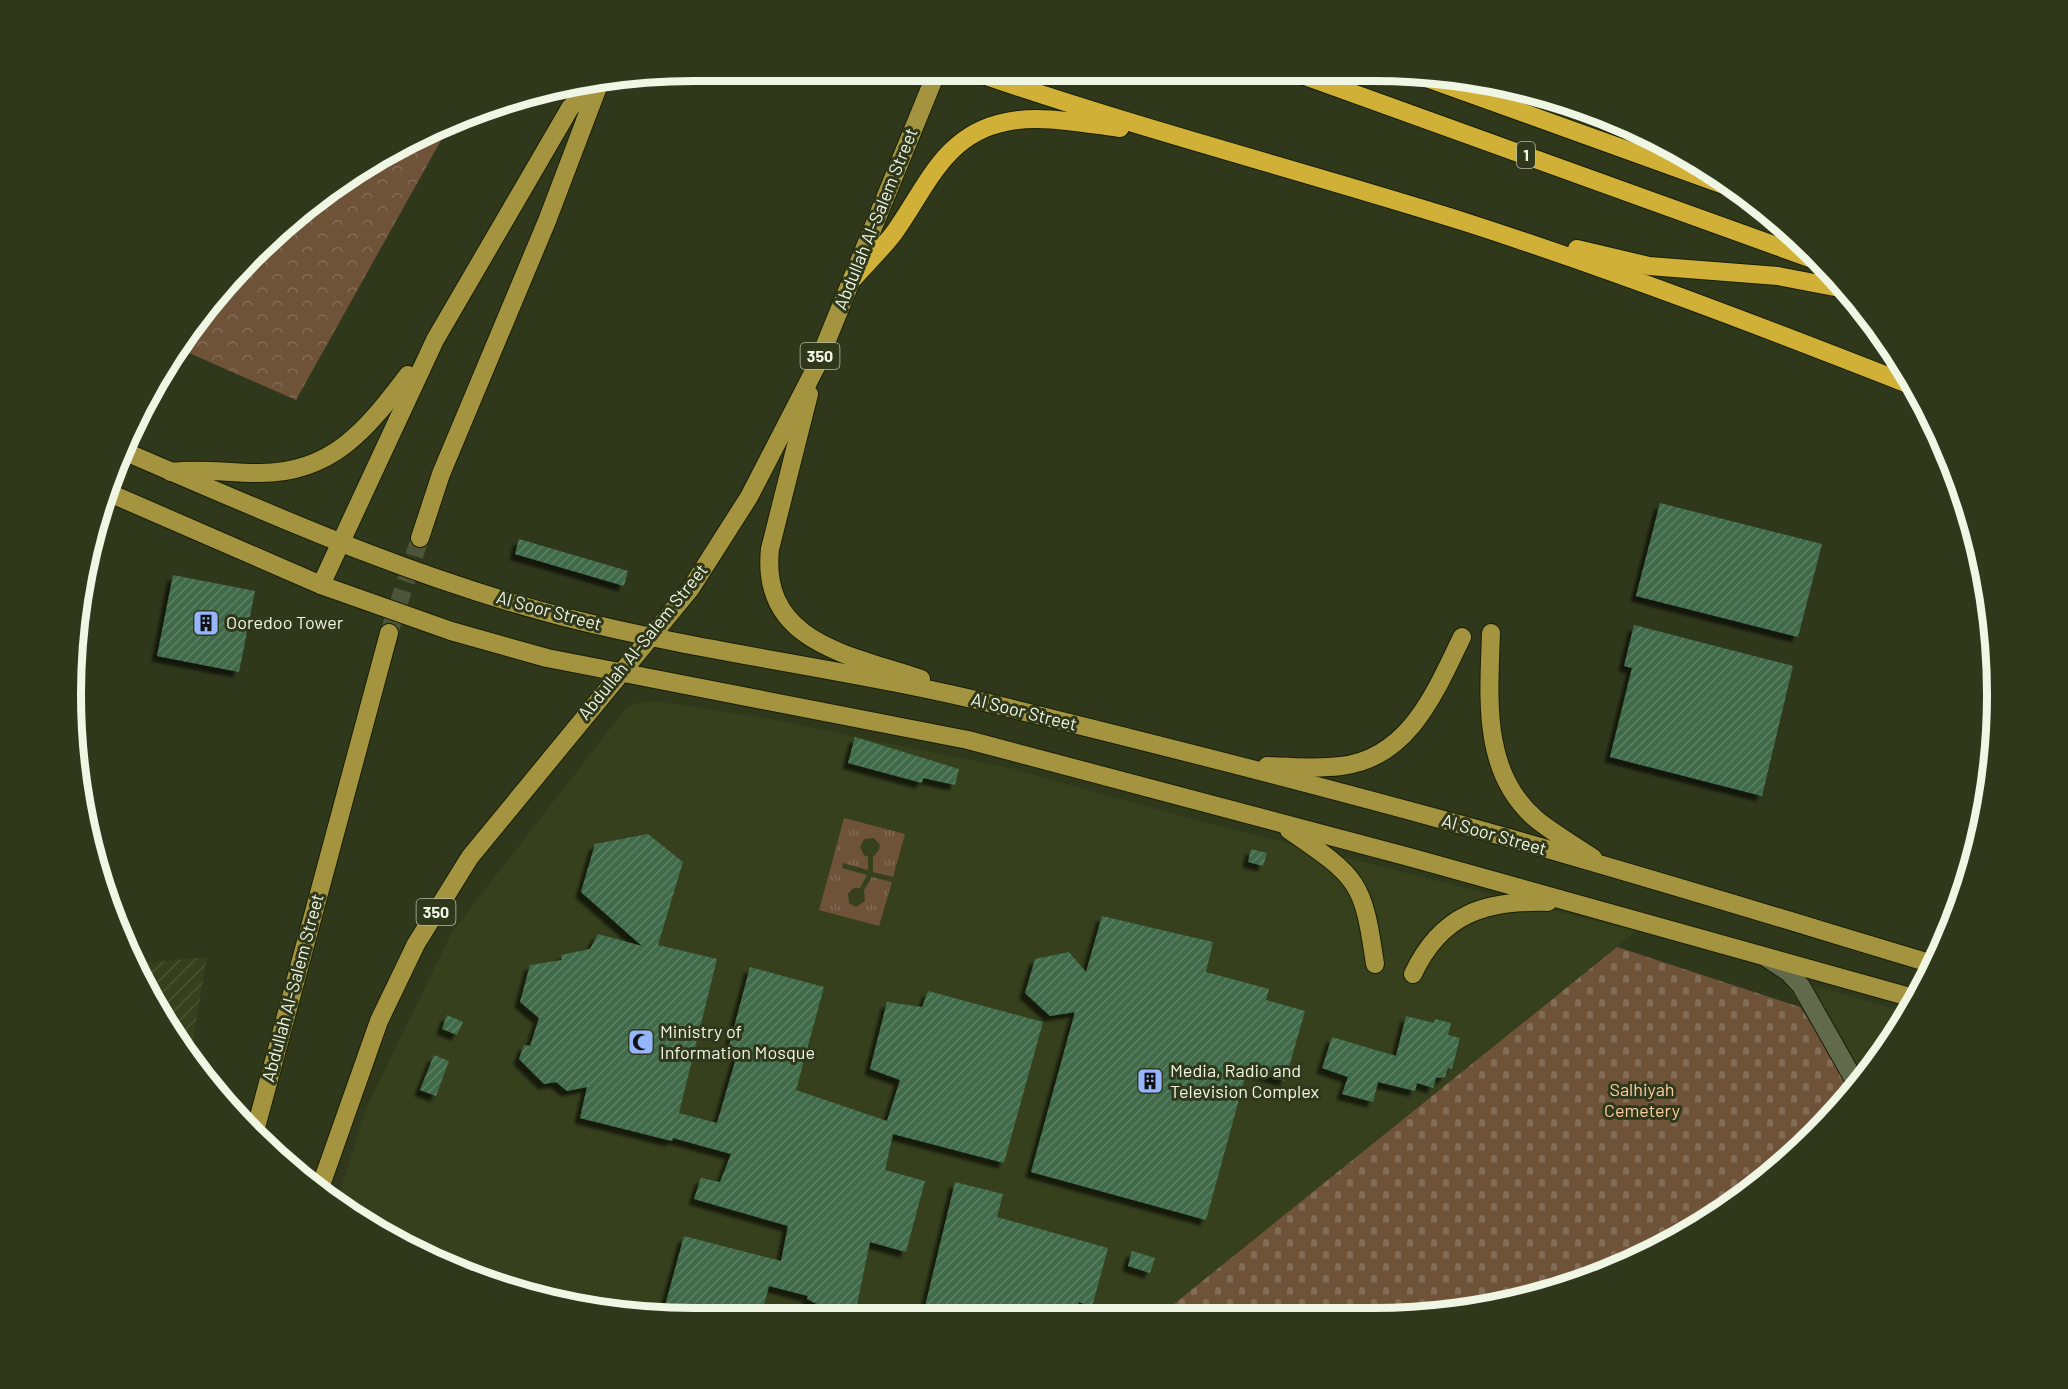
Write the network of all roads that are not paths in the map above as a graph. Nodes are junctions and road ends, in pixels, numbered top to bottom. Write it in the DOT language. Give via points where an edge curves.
graph roads {
  1 [pos="933,81"];
  2 [pos="1002,81"];
  3 [pos="1319,81"];
  4 [pos="1447,85"];
  5 [pos="597,89"];
  6 [pos="586,91"];
  7 [pos="1154,130"];
  8 [pos="1700,176"];
  9 [pos="1464,222"];
  10 [pos="1800,255"];
  11 [pos="851,281"];
  12 [pos="1832,287"];
  13 [pos="435,340"];
  14 [pos="816,367"];
  15 [pos="1901,381"];
  16 [pos="131,454"];
  17 [pos="171,472"];
  18 [pos="115,495"];
  19 [pos="420,538"];
  20 [pos="339,543"];
  21 [pos="321,585"];
  22 [pos="389,633"];
  23 [pos="1491,633"];
  24 [pos="651,637"];
  25 [pos="1462,637"];
  26 [pos="620,674"];
  27 [pos="991,703"];
  28 [pos="1231,764"];
  29 [pos="1278,822"];
  30 [pos="1607,867"];
  31 [pos="1575,903"];
  32 [pos="1764,956"];
  33 [pos="1926,962"];
  34 [pos="1375,964"];
  35 [pos="1413,974"];
  36 [pos="1908,996"];
  37 [pos="1853,1077"];
  38 [pos="257,1124"];
  39 [pos="322,1182"];
  1 -- 11 [label="main road, Abdullah Al-Salem Street / 350"];
  2 -- 7 [label="highway"];
  3 -- 10 [label="highway, 1"];
  4 -- 8 [label="highway, 1"];
  5 -- 19 [label="main road" via="547,221 441,474"];
  6 -- 13 [label="main road" via="570,108"];
  7 -- 9 [label="highway"];
  7 -- 11 [label="highway" via="1041,121 1008,121 978,129 941,160 893,234"];
  9 -- 12 [label="highway" via="1649,266 1778,276"];
  9 -- 15 [label="highway" via="1652,285"];
  11 -- 14 [label="main road, Abdullah Al-Salem Street / 350"];
  13 -- 17 [label="main road" via="362,432 324,460 283,472 196,468"];
  13 -- 20 [label="main road"];
  14 -- 24 [label="main road, Abdullah Al-Salem Street / 350" via="749,497 691,588"];
  14 -- 27 [label="main road" via="770,549 769,580 779,606 795,628 820,644"];
  16 -- 17 [label="main road, Al Soor Street"];
  17 -- 20 [label="main road, Al Soor Street"];
  18 -- 21 [label="main road"];
  20 -- 21 [label="main road"];
  20 -- 24 [label="main road, Al Soor Street" via="499,598"];
  21 -- 26 [label="main road" via="451,631"];
  22 -- 38 [label="main road, Abdullah Al-Salem Street"];
  23 -- 30 [label="main road" via="1491,723 1500,770 1534,818"];
  24 -- 26 [label="main road, Abdullah Al-Salem Street / 350"];
  24 -- 27 [label="main road, Al Soor Street"];
  25 -- 28 [label="main road" via="1426,709 1412,728 1374,755 1344,766"];
  26 -- 29 [label="main road" via="968,740"];
  26 -- 39 [label="main road, Abdullah Al-Salem Street / 350" via="470,857 416,944 380,1021"];
  27 -- 28 [label="main road, Al Soor Street"];
  28 -- 30 [label="main road, Al Soor Street"];
  29 -- 31 [label="main road"];
  29 -- 34 [label="main road" via="1353,880 1366,907"];
  30 -- 33 [label="main road, Al Soor Street"];
  31 -- 32 [label="main road"];
  31 -- 35 [label="main road" via="1515,902 1474,910 1437,936"];
  32 -- 36 [label="main road"];
  32 -- 37 [label="street" via="1801,986"];
}
